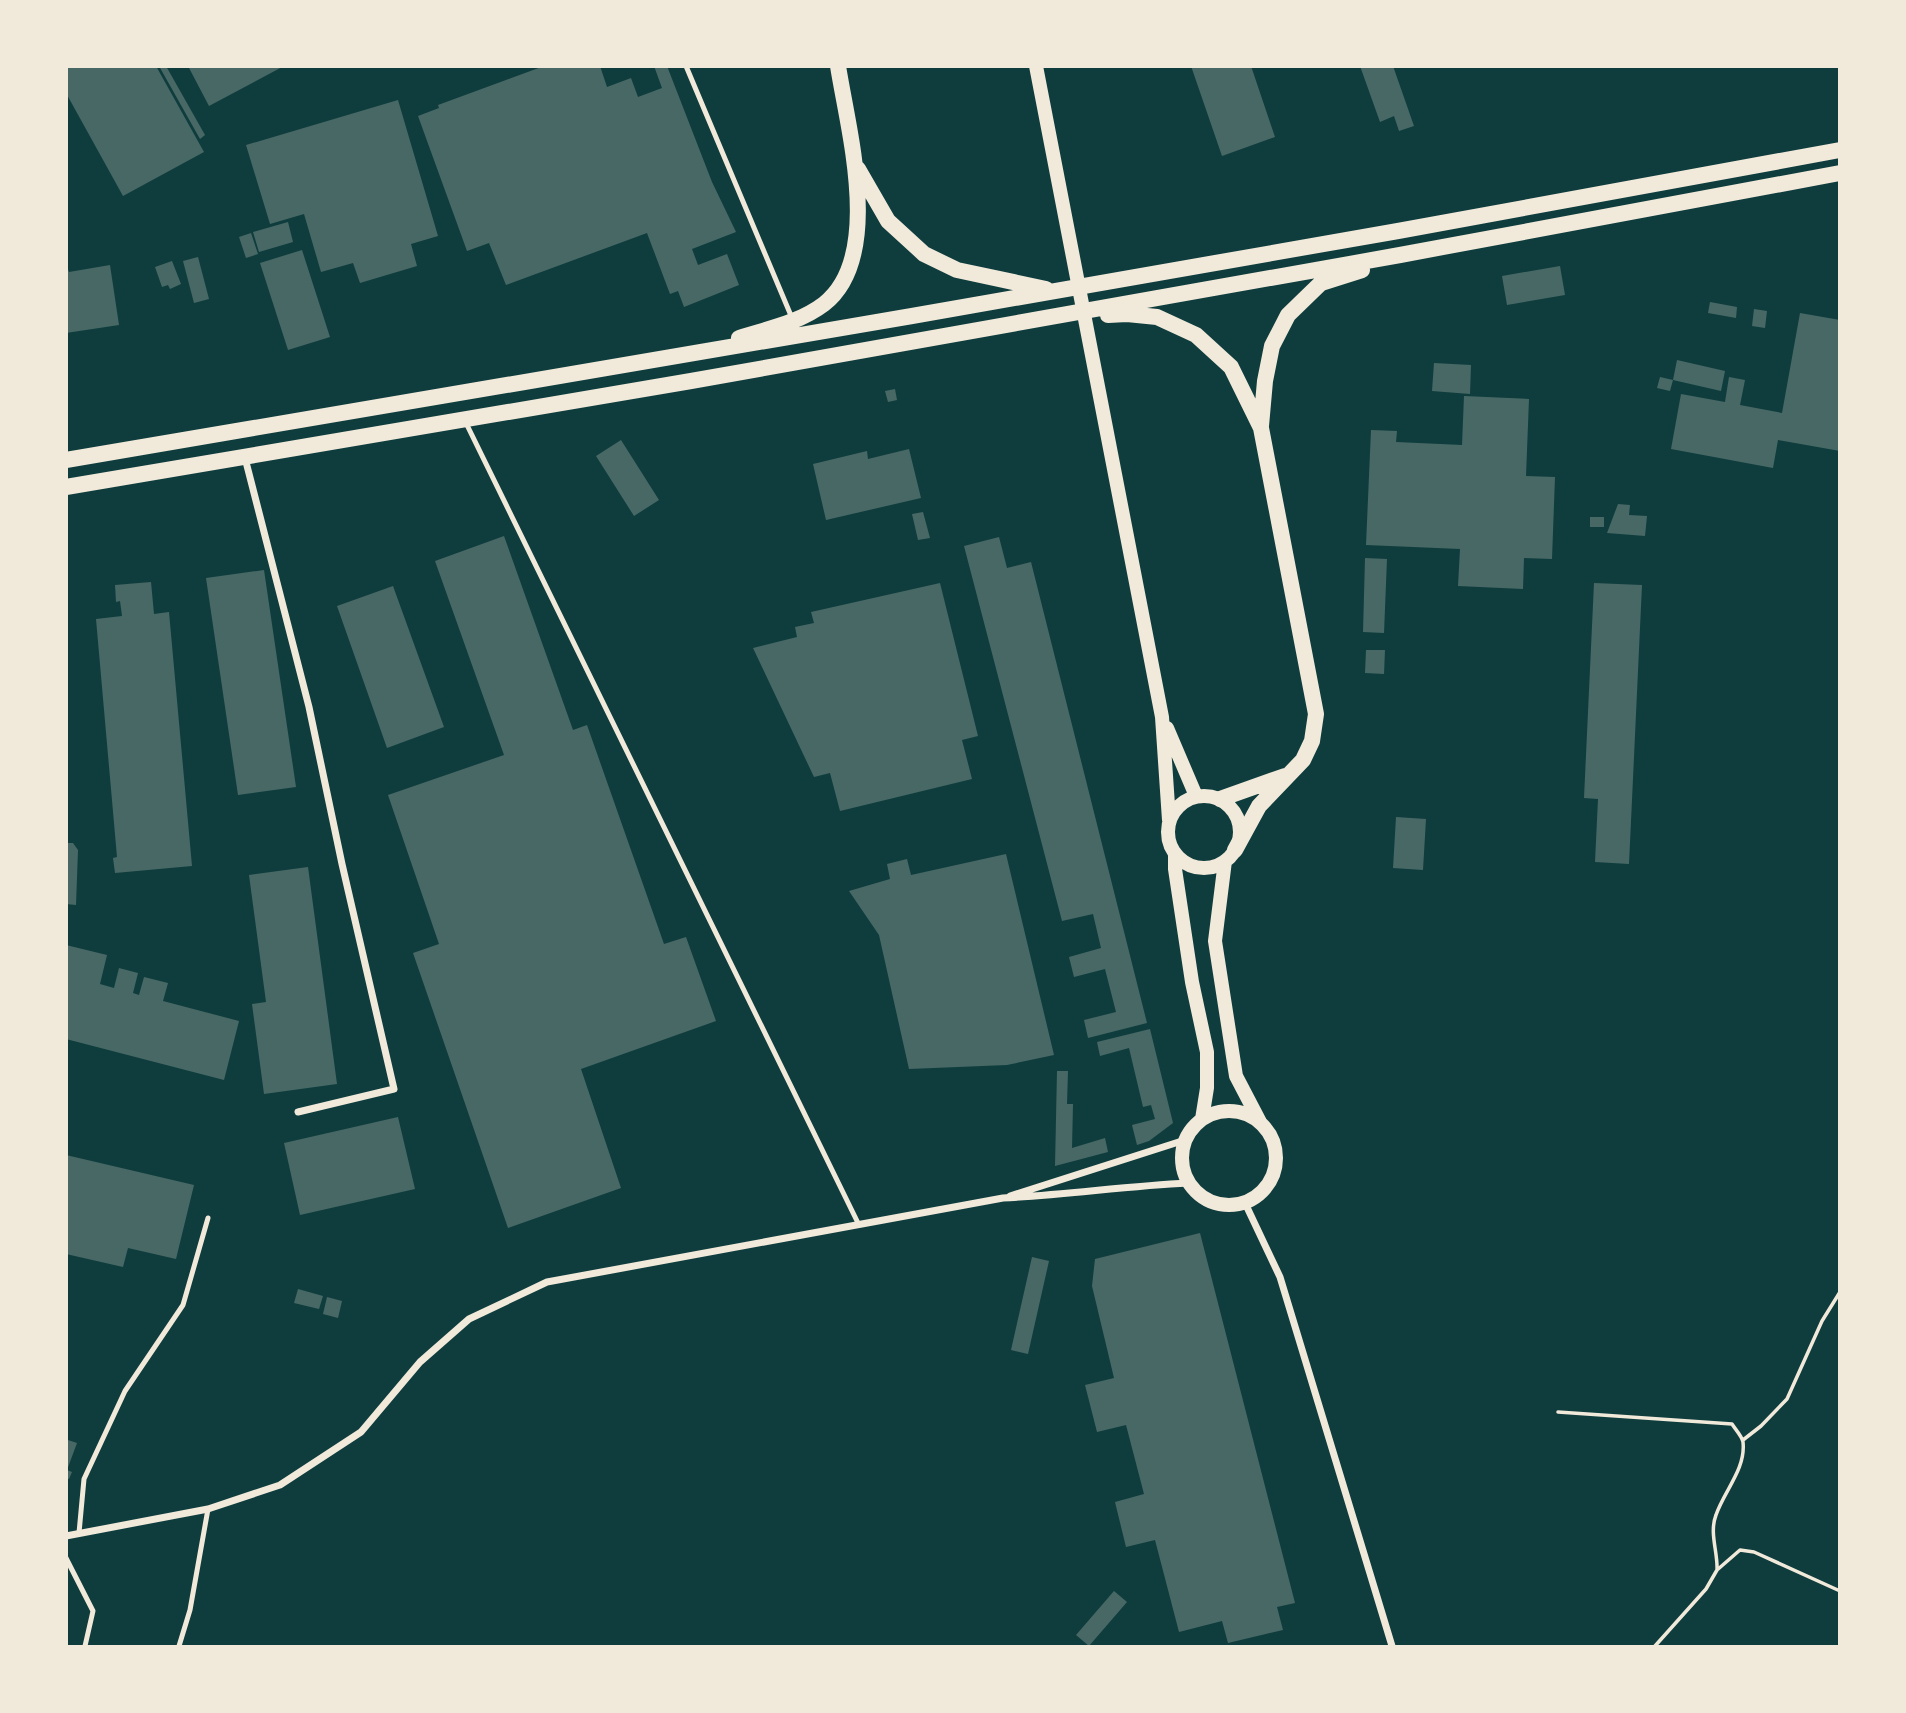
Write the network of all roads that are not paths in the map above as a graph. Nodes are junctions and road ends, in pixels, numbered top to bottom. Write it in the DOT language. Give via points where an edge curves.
graph roads {
  1 [pos="685,66"];
  2 [pos="838,66"];
  3 [pos="1036,66"];
  4 [pos="1839,150"];
  5 [pos="855,163"];
  6 [pos="1839,173"];
  7 [pos="1400,255"];
  8 [pos="1055,291"];
  9 [pos="1039,319"];
  10 [pos="794,321"];
  11 [pos="681,356"];
  12 [pos="465,420"];
  13 [pos="1261,428"];
  14 [pos="245,458"];
  15 [pos="66,460"];
  16 [pos="66,486"];
  17 [pos="1162,717"];
  18 [pos="1287,775"];
  19 [pos="1196,796"];
  20 [pos="1220,799"];
  21 [pos="1169,820"];
  22 [pos="1175,853"];
  23 [pos="1230,856"];
  24 [pos="298,1112"];
  25 [pos="1202,1119"];
  26 [pos="1261,1124"];
  27 [pos="1185,1140"];
  28 [pos="1188,1183"];
  29 [pos="1003,1198"];
  30 [pos="1245,1203"];
  31 [pos="208,1218"];
  32 [pos="859,1224"];
  33 [pos="208,1509"];
  34 [pos="79,1533"];
  35 [pos="66,1536"];
  36 [pos="66,1558"];
  37 [pos="85,1647"];
  38 [pos="179,1647"];
  39 [pos="1392,1647"];
  1 -- 10 [label="lane"];
  2 -- 5 [label="main road"];
  3 -- 17 [label="main road"];
  4 -- 8 [label="main road"];
  5 -- 8 [label="main road" via="888,221 924,254 957,270"];
  5 -- 10 [label="main road" via="859,217 850,264 831,298"];
  6 -- 7 [label="main road"];
  7 -- 9 [label="main road"];
  7 -- 13 [label="main road" via="1321,283 1288,315 1272,346"];
  8 -- 11 [label="main road"];
  9 -- 12 [label="main road"];
  9 -- 13 [label="main road" via="1127,314 1157,317 1196,335 1231,367"];
  10 -- 11 [label="main road"];
  11 -- 15 [label="main road"];
  12 -- 14 [label="main road"];
  12 -- 32 [label="lane"];
  13 -- 18 [label="main road" via="1316,715 1303,760"];
  14 -- 16 [label="main road"];
  14 -- 24 [label="street" via="309,707 394,1089"];
  17 -- 19 [label="main road"];
  17 -- 21 [label="main road"];
  18 -- 20 [label="main road"];
  18 -- 23 [label="main road" via="1259,806"];
  19 -- 20 [label="main road"];
  19 -- 21 [label="main road" via="1184,801"];
  20 -- 23 [label="main road" via="1230,806 1240,827"];
  21 -- 22 [label="main road" via="1169,843"];
  22 -- 23 [label="main road" via="1197,867 1216,866"];
  22 -- 25 [label="main road" via="1192,982 1207,1052"];
  23 -- 26 [label="main road" via="1215,941 1236,1076"];
  25 -- 26 [label="main road" via="1232,1111"];
  25 -- 27 [label="main road"];
  26 -- 30 [label="main road" via="1271,1136 1275,1168 1259,1195"];
  27 -- 28 [label="main road" via="1181,1162"];
  27 -- 29 [label="street"];
  28 -- 29 [label="street"];
  28 -- 30 [label="main road" via="1213,1203"];
  29 -- 32 [label="street"];
  30 -- 39 [label="street" via="1280,1277"];
  31 -- 34 [label="lane" via="183,1305 125,1391 85,1479"];
  32 -- 33 [label="street" via="547,1282 469,1319 420,1362 361,1432 280,1485"];
  33 -- 34 [label="street"];
  33 -- 38 [label="lane"];
  34 -- 35 [label="street"];
  36 -- 37 [label="lane" via="93,1611"];
}
